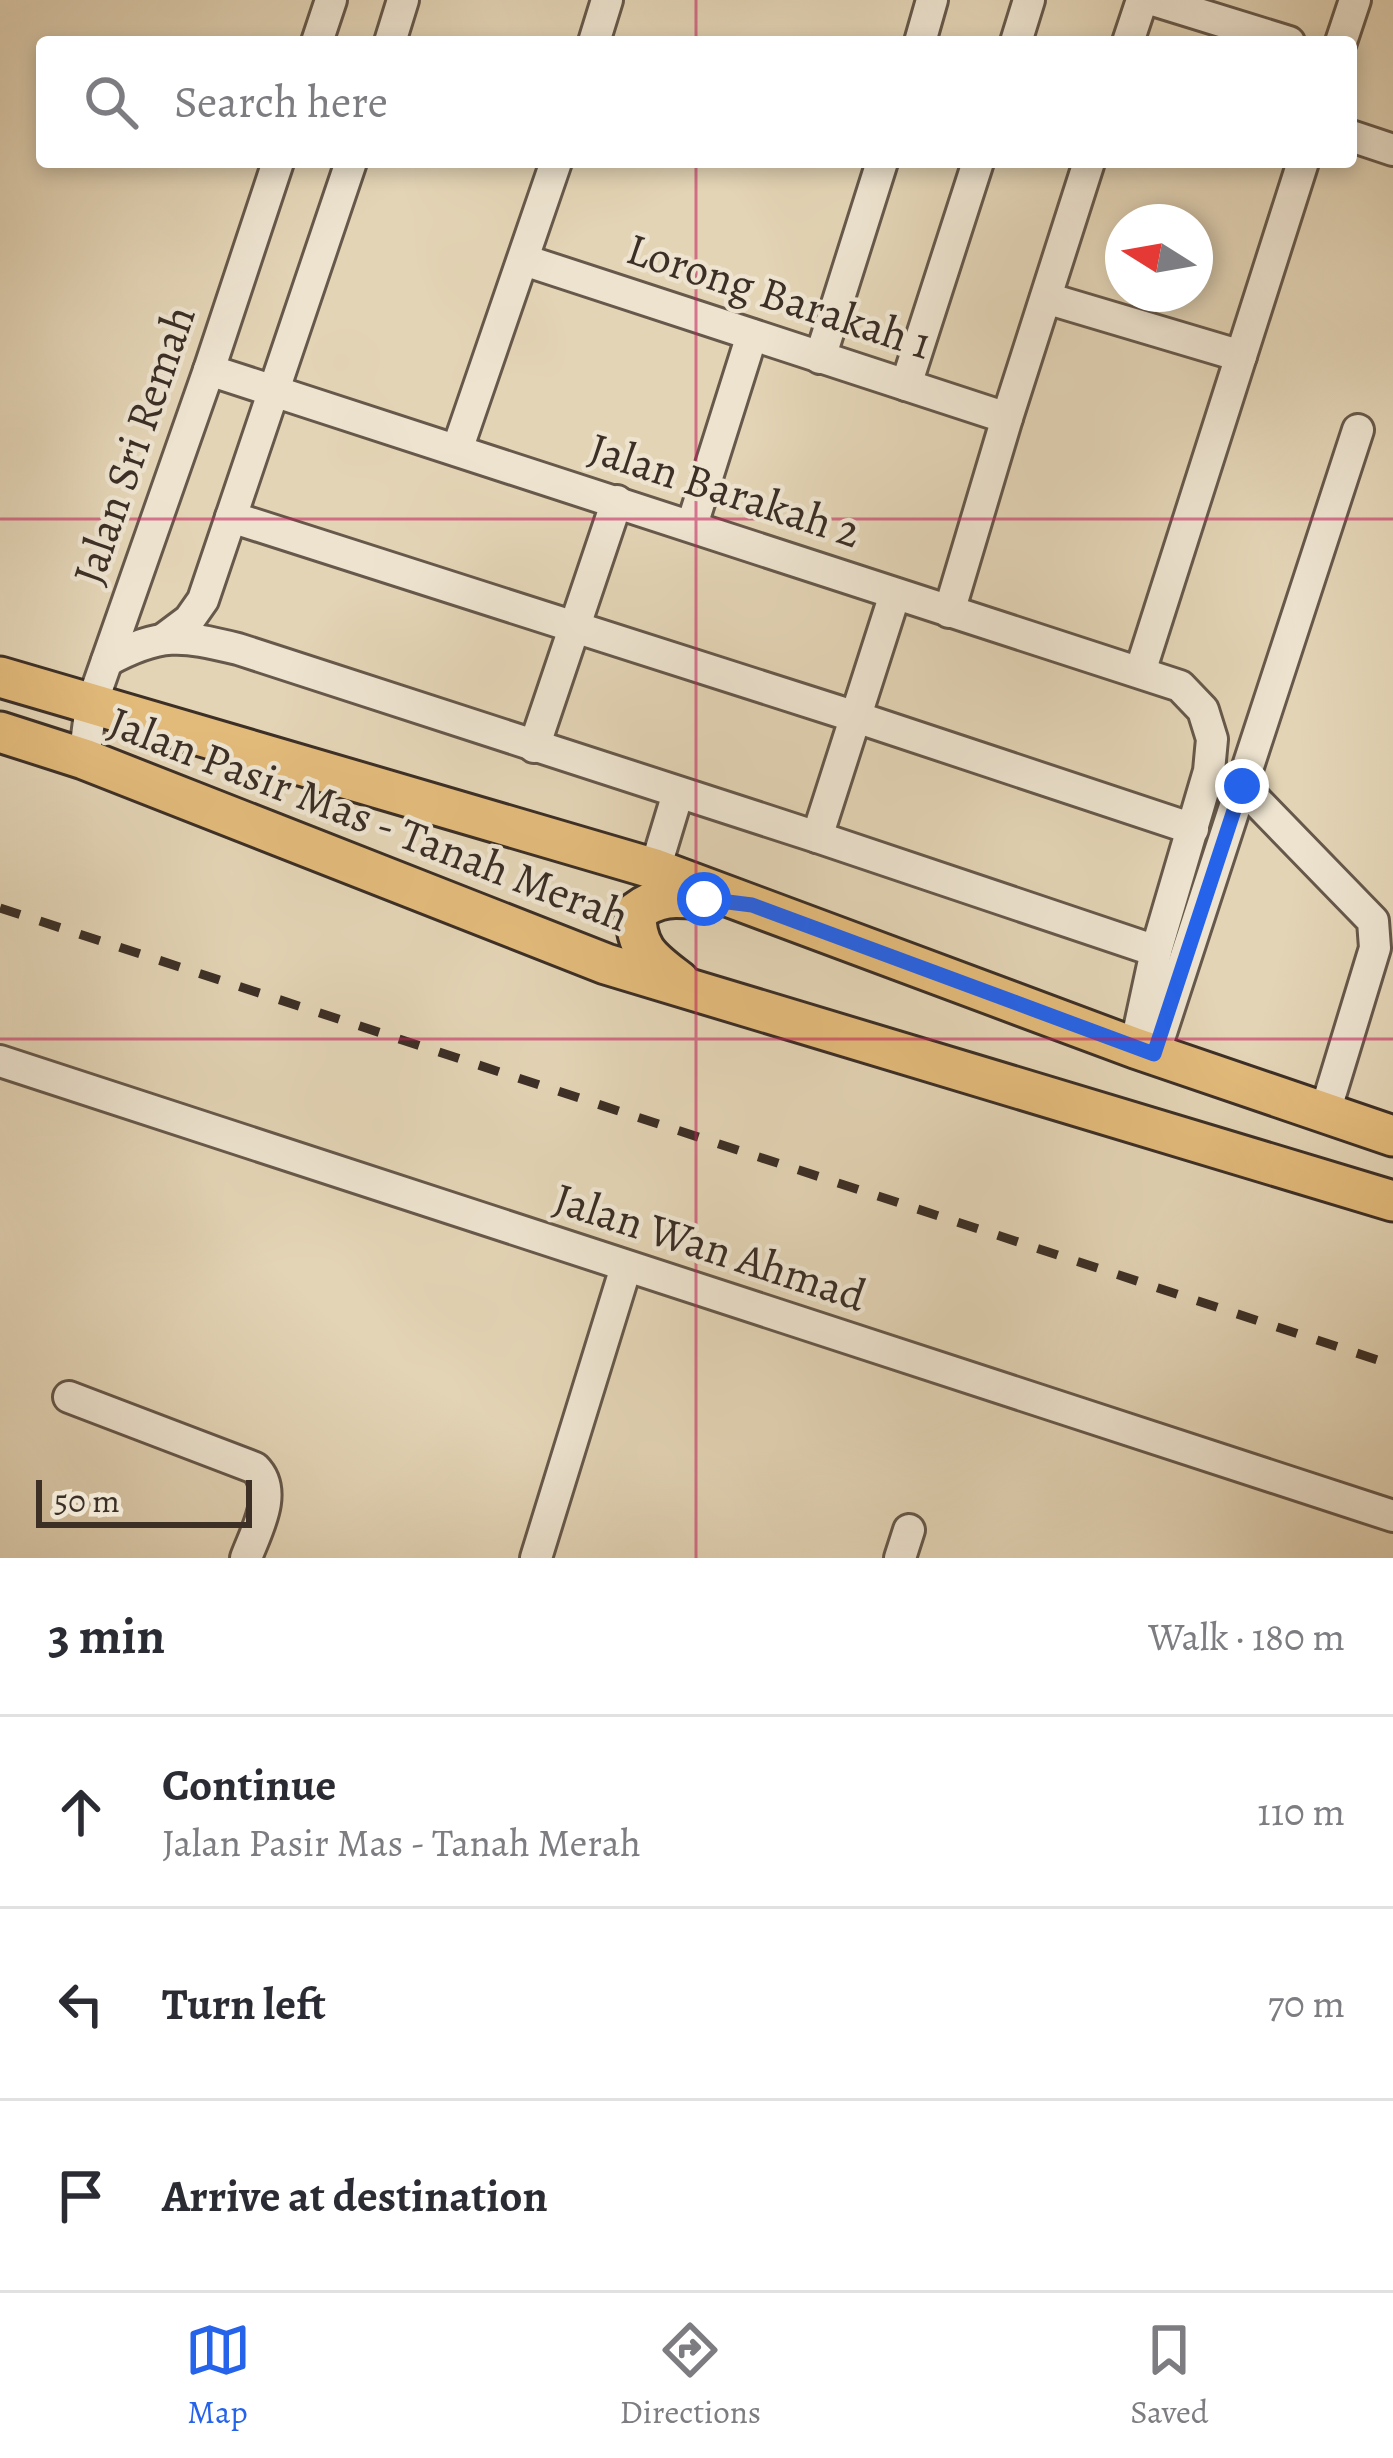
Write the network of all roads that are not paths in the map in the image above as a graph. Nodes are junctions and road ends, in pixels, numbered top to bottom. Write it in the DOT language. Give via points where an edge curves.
graph roads {
  1 [pos="331,0"];
  2 [pos="403,0"];
  3 [pos="607,0"];
  4 [pos="932,0"];
  5 [pos="1029,0"];
  6 [pos="1142,0"];
  7 [pos="1153,0"];
  8 [pos="1354,0"];
  9 [pos="319,36"];
  10 [pos="392,36"];
  11 [pos="596,36"];
  12 [pos="922,36"];
  13 [pos="1018,36"];
  14 [pos="1130,36"];
  15 [pos="1270,36"];
  16 [pos="1343,36"];
  17 [pos="1357,138"];
  18 [pos="1393,150"];
  19 [pos="276,168"];
  20 [pos="350,168"];
  21 [pos="554,168"];
  22 [pos="880,168"];
  23 [pos="976,168"];
  24 [pos="1087,168"];
  25 [pos="1301,168"];
  26 [pos="524,260"];
  27 [pos="1046,298"];
  28 [pos="752,335"];
  29 [pos="1241,356"];
  30 [pos="820,358"];
  31 [pos="209,370"];
  32 [pos="906,385"];
  33 [pos="274,392"];
  34 [pos="1007,418"];
  35 [pos="1358,430"];
  36 [pos="457,450"];
  37 [pos="617,501"];
  38 [pos="231,517"];
  39 [pos="692,525"];
  40 [pos="895,594"];
  41 [pos="950,612"];
  42 [pos="573,627"];
  43 [pos="165,638"];
  44 [pos="106,661"];
  45 [pos="1140,672"];
  46 [pos="0,677"];
  47 [pos="91,706"];
  48 [pos="856,717"];
  49 [pos="0,733"];
  50 [pos="534,747"];
  51 [pos="84,759"];
  52 [pos="1242,786"];
  53 [pos="678,793"];
  54 [pos="1193,829"];
  55 [pos="817,837"];
  56 [pos="655,868"];
  57 [pos="752,905"];
  58 [pos="1156,951"];
  59 [pos="688,989"];
  60 [pos="1145,1051"];
  61 [pos="0,1061"];
  62 [pos="1325,1112"];
  63 [pos="1393,1136"];
  64 [pos="1393,1201"];
  65 [pos="626,1268"];
  66 [pos="69,1397"];
  67 [pos="1393,1516"];
  68 [pos="246,1558"];
  69 [pos="536,1558"];
  1 -- 9 [label="street"];
  2 -- 10 [label="street"];
  3 -- 11 [label="street"];
  4 -- 12 [label="street"];
  5 -- 13 [label="street"];
  6 -- 14 [label="street"];
  7 -- 15 [label="street"];
  8 -- 16 [label="street"];
  17 -- 18 [label="street"];
  19 -- 31 [label="street, Jalan Sri Remah"];
  20 -- 33 [label="street"];
  21 -- 26 [label="street"];
  22 -- 30 [label="street"];
  23 -- 32 [label="street"];
  24 -- 27 [label="street"];
  25 -- 29 [label="street"];
  26 -- 28 [label="street, Lorong Barakah 1"];
  26 -- 36 [label="street"];
  27 -- 29 [label="street"];
  27 -- 34 [label="street"];
  28 -- 30 [label="street, Lorong Barakah 1"];
  28 -- 39 [label="street"];
  29 -- 45 [label="street"];
  30 -- 32 [label="street, Lorong Barakah 1"];
  31 -- 33 [label="street, Jalan Barakah 2"];
  31 -- 44 [label="street, Jalan Sri Remah"];
  32 -- 34 [label="street, Lorong Barakah 1"];
  33 -- 36 [label="street, Jalan Barakah 2"];
  33 -- 38 [label="street"];
  34 -- 41 [label="street"];
  35 -- 52 [label="street"];
  36 -- 37 [label="street, Jalan Barakah 2"];
  37 -- 39 [label="street, Jalan Barakah 2"];
  37 -- 42 [label="street"];
  38 -- 42 [label="street"];
  38 -- 43 [label="street" via="202,600"];
  39 -- 40 [label="street, Jalan Barakah 2"];
  40 -- 41 [label="street, Jalan Barakah 2"];
  40 -- 48 [label="street"];
  41 -- 45 [label="street, Jalan Barakah 2"];
  42 -- 48 [label="street"];
  42 -- 50 [label="street"];
  43 -- 44 [label="street"];
  43 -- 50 [label="street" via="238,649"];
  44 -- 47 [label="street, Jalan Sri Remah"];
  45 -- 54 [label="street, Jalan Barakah 2" via="1180,686 1203,710 1212,739"];
  46 -- 47 [label="main road, Jalan Pasir Mas - Tanah Merah"];
  47 -- 51 [label="street, Jalan Sri Remah"];
  47 -- 56 [label="main road, Jalan Pasir Mas - Tanah Merah"];
  48 -- 54 [label="street"];
  48 -- 55 [label="street"];
  49 -- 51 [label="main road, Jalan Pasir Mas - Tanah Merah"];
  50 -- 53 [label="street"];
  51 -- 59 [label="main road, Jalan Pasir Mas - Tanah Merah"];
  52 -- 60 [label="street"];
  52 -- 62 [label="street" via="1373,921 1375,948"];
  53 -- 55 [label="street"];
  53 -- 56 [label="street"];
  54 -- 58 [label="street"];
  55 -- 58 [label="street"];
  56 -- 57 [label="main road, Jalan Pasir Mas - Tanah Merah"];
  57 -- 59 [label="main road" via="673,898 637,912 635,933 647,956"];
  57 -- 60 [label="main road, Jalan Pasir Mas - Tanah Merah"];
  58 -- 60 [label="street"];
  59 -- 64 [label="main road, Jalan Pasir Mas - Tanah Merah"];
  60 -- 62 [label="main road, Jalan Pasir Mas - Tanah Merah"];
  61 -- 65 [label="street, Jalan Wan Ahmad"];
  62 -- 63 [label="main road, Jalan Pasir Mas - Tanah Merah"];
  65 -- 67 [label="street, Jalan Wan Ahmad"];
  65 -- 69 [label="street"];
  66 -- 68 [label="street" via="255,1468 266,1490"];
}
